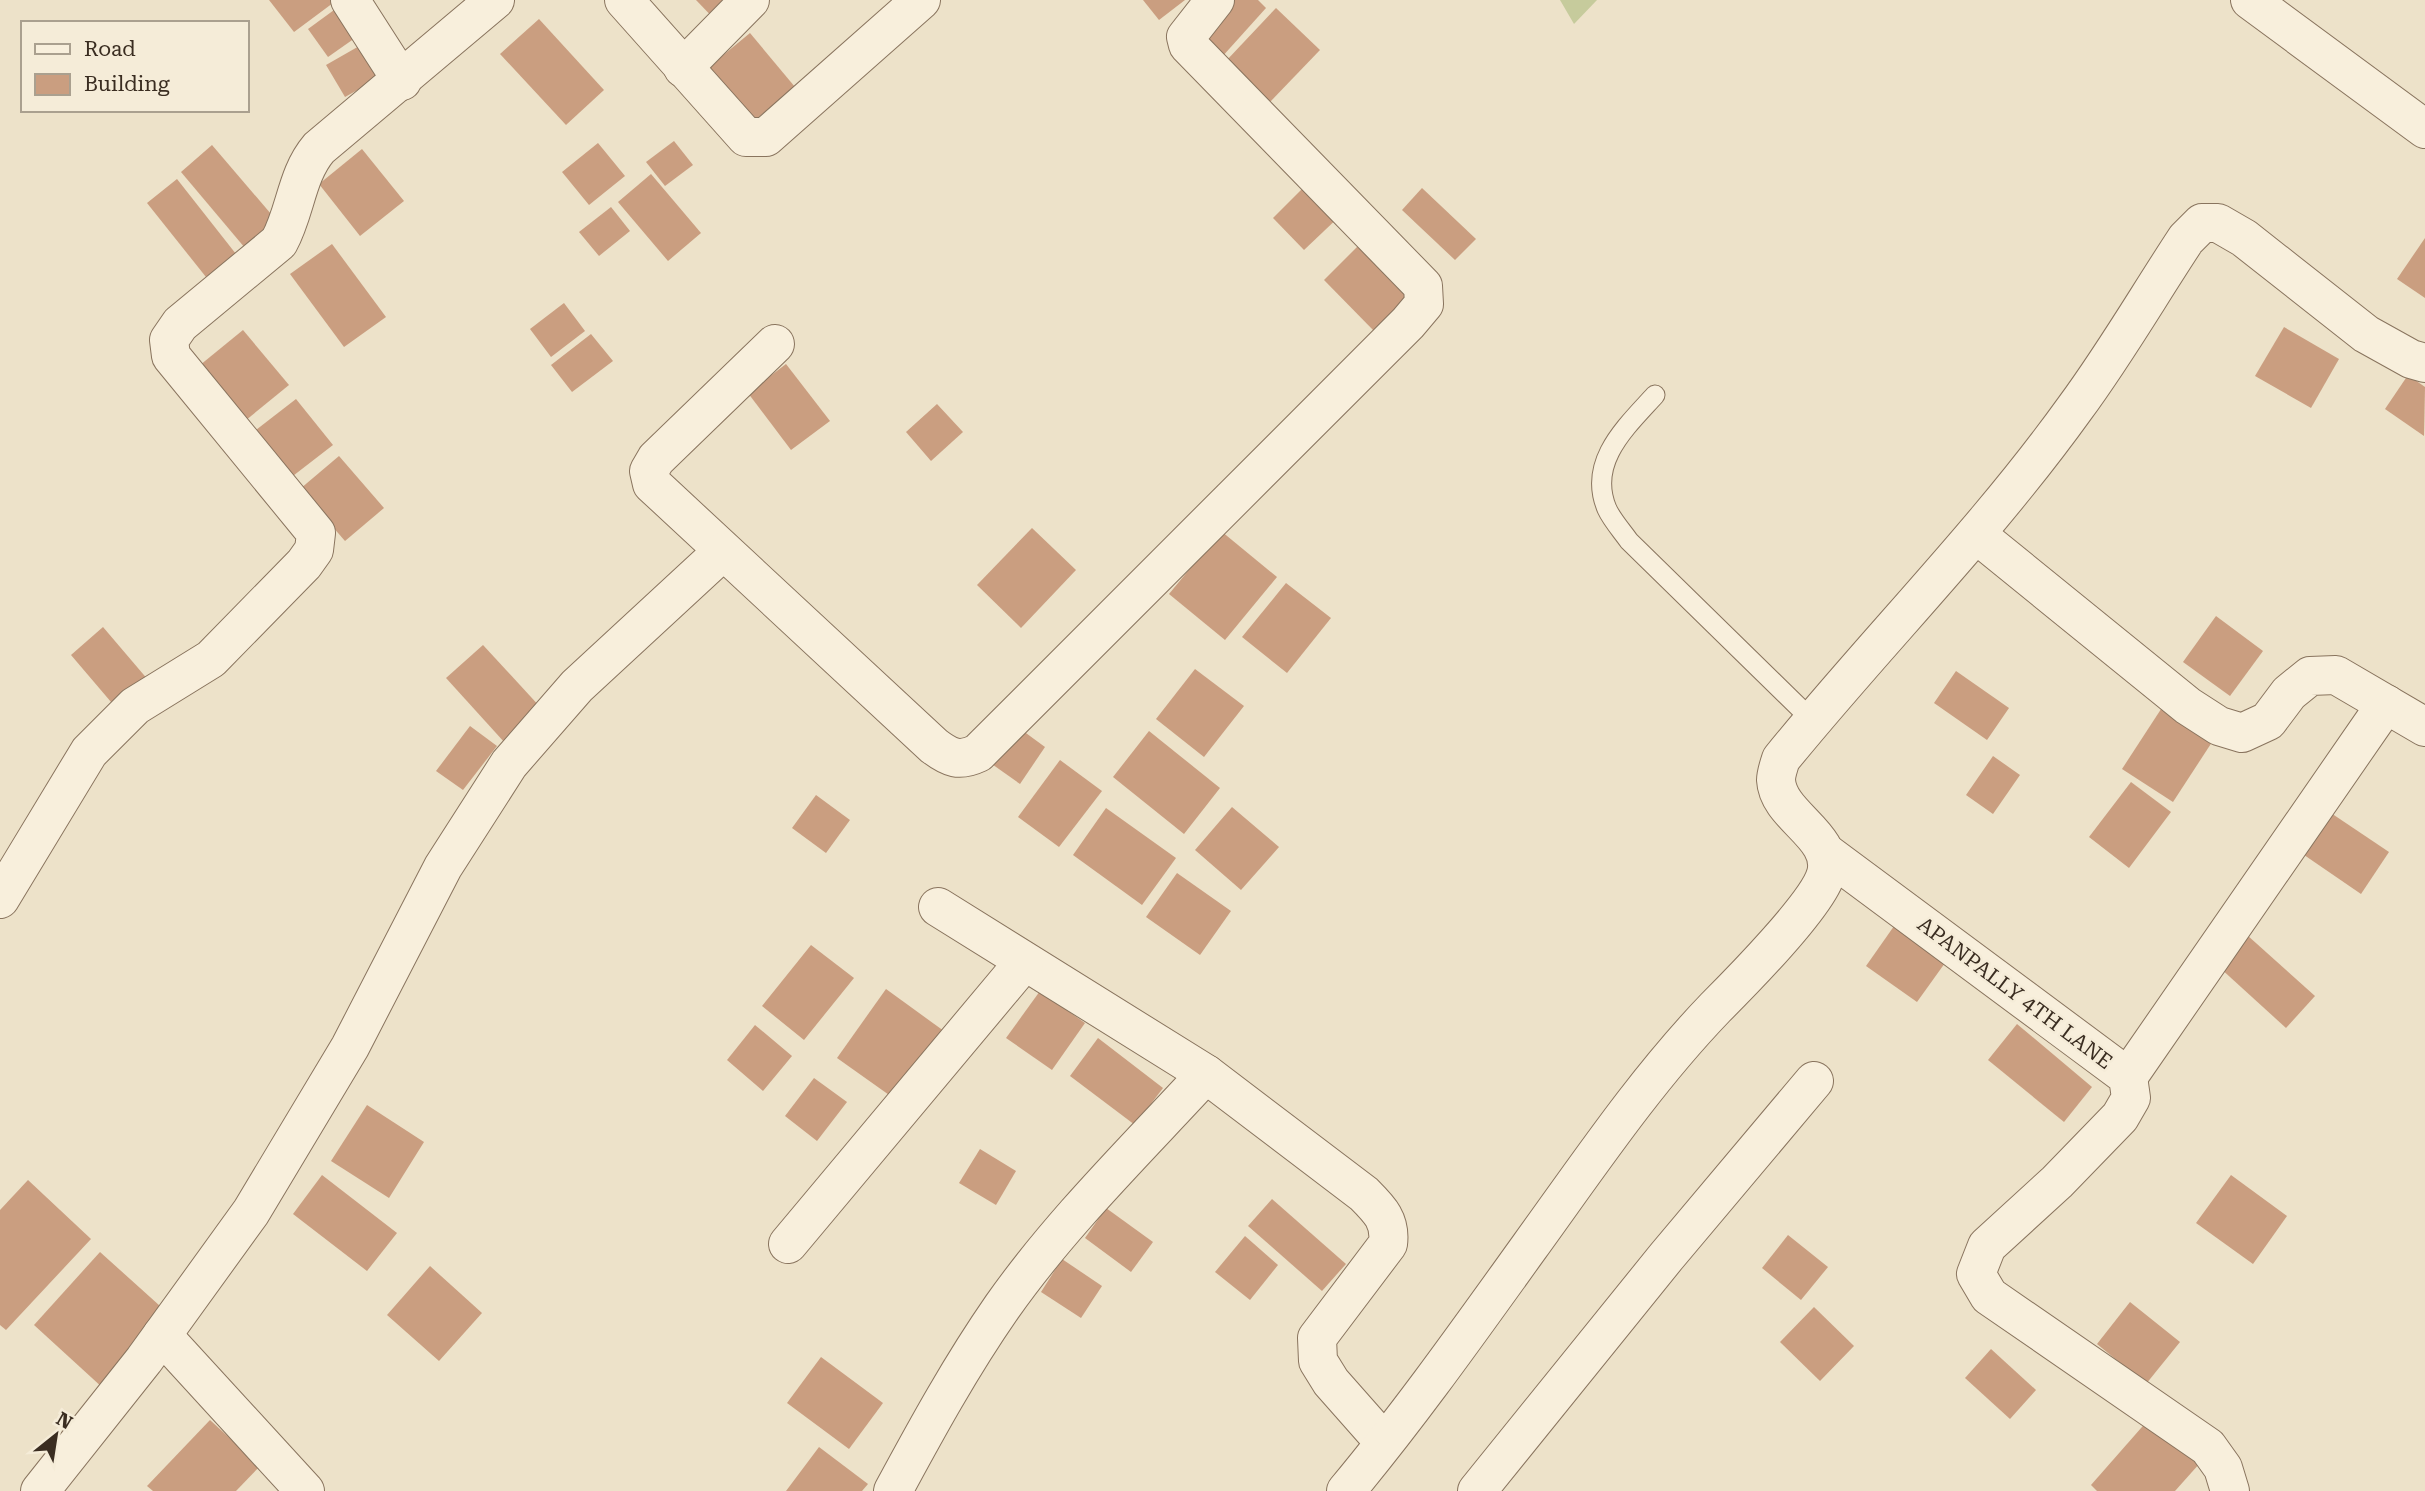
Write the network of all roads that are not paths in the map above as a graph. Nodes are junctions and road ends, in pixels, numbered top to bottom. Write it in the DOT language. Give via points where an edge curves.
graph roads {
  1 [pos="350,0"];
  2 [pos="495,0"];
  3 [pos="624,0"];
  4 [pos="750,0"];
  5 [pos="921,0"];
  6 [pos="1215,0"];
  7 [pos="2250,0"];
  8 [pos="683,68"];
  9 [pos="402,81"];
  10 [pos="2425,129"];
  11 [pos="775,345"];
  12 [pos="2425,363"];
  13 [pos="1655,395"];
  14 [pos="1976,534"];
  15 [pos="722,552"];
  16 [pos="2386,704"];
  17 [pos="1813,721"];
  18 [pos="2425,727"];
  19 [pos="1825,852"];
  20 [pos="0,899"];
  21 [pos="938,907"];
  22 [pos="1024,962"];
  23 [pos="1206,1074"];
  24 [pos="2128,1077"];
  25 [pos="1814,1081"];
  26 [pos="788,1244"];
  27 [pos="162,1335"];
  28 [pos="1384,1441"];
  29 [pos="1351,1489"];
  30 [pos="40,1491"];
  31 [pos="305,1491"];
  32 [pos="893,1491"];
  33 [pos="1477,1491"];
  34 [pos="2230,1491"];
  1 -- 9 [label="street"];
  2 -- 9 [label="street"];
  3 -- 8 [label="street"];
  4 -- 8 [label="street"];
  5 -- 8 [label="street" via="766,137 746,137"];
  6 -- 15 [label="street" via="1189,30 1188,45 1423,286 1424,304 1408,323 988,743 965,760 949,758 934,746"];
  7 -- 10 [label="street"];
  9 -- 20 [label="street" via="310,159 278,242 180,324 169,340 171,356 316,533 314,550 211,659 135,706 89,752"];
  11 -- 15 [label="street" via="656,459 649,471 652,484"];
  12 -- 14 [label="street, APANPALLY 4TH LANE" via="2366,334 2244,238 2218,223 2202,223 2186,239 2076,408"];
  13 -- 17 [label="lane" via="1616,438 1602,468 1607,510 1629,541"];
  14 -- 16 [label="street" via="2188,706 2219,726 2242,733 2267,721 2310,676 2336,675"];
  14 -- 17 [label="street, APANPALLY 4TH LANE"];
  15 -- 27 [label="street" via="577,685 509,764 443,867 351,1047 251,1212"];
  16 -- 18 [label="street"];
  16 -- 24 [label="street"];
  17 -- 19 [label="street, APANPALLY 4TH LANE" via="1781,759 1776,780 1783,800"];
  19 -- 24 [label="street, APANPALLY 4TH LANE"];
  19 -- 28 [label="street" via="1826,873 1817,894 1630,1105"];
  21 -- 22 [label="street"];
  22 -- 23 [label="street"];
  22 -- 26 [label="street"];
  23 -- 28 [label="street" via="1364,1194 1390,1228 1388,1244 1317,1338 1318,1361 1331,1382"];
  23 -- 32 [label="street" via="1079,1212 1003,1305 951,1384"];
  24 -- 34 [label="street, APANPALLY 4TH LANE" via="2132,1098 2120,1117 1987,1246 1976,1274 1989,1296 2208,1447 2223,1468"];
  25 -- 33 [label="street"];
  27 -- 30 [label="street"];
  27 -- 31 [label="street"];
  28 -- 29 [label="street"];
}
